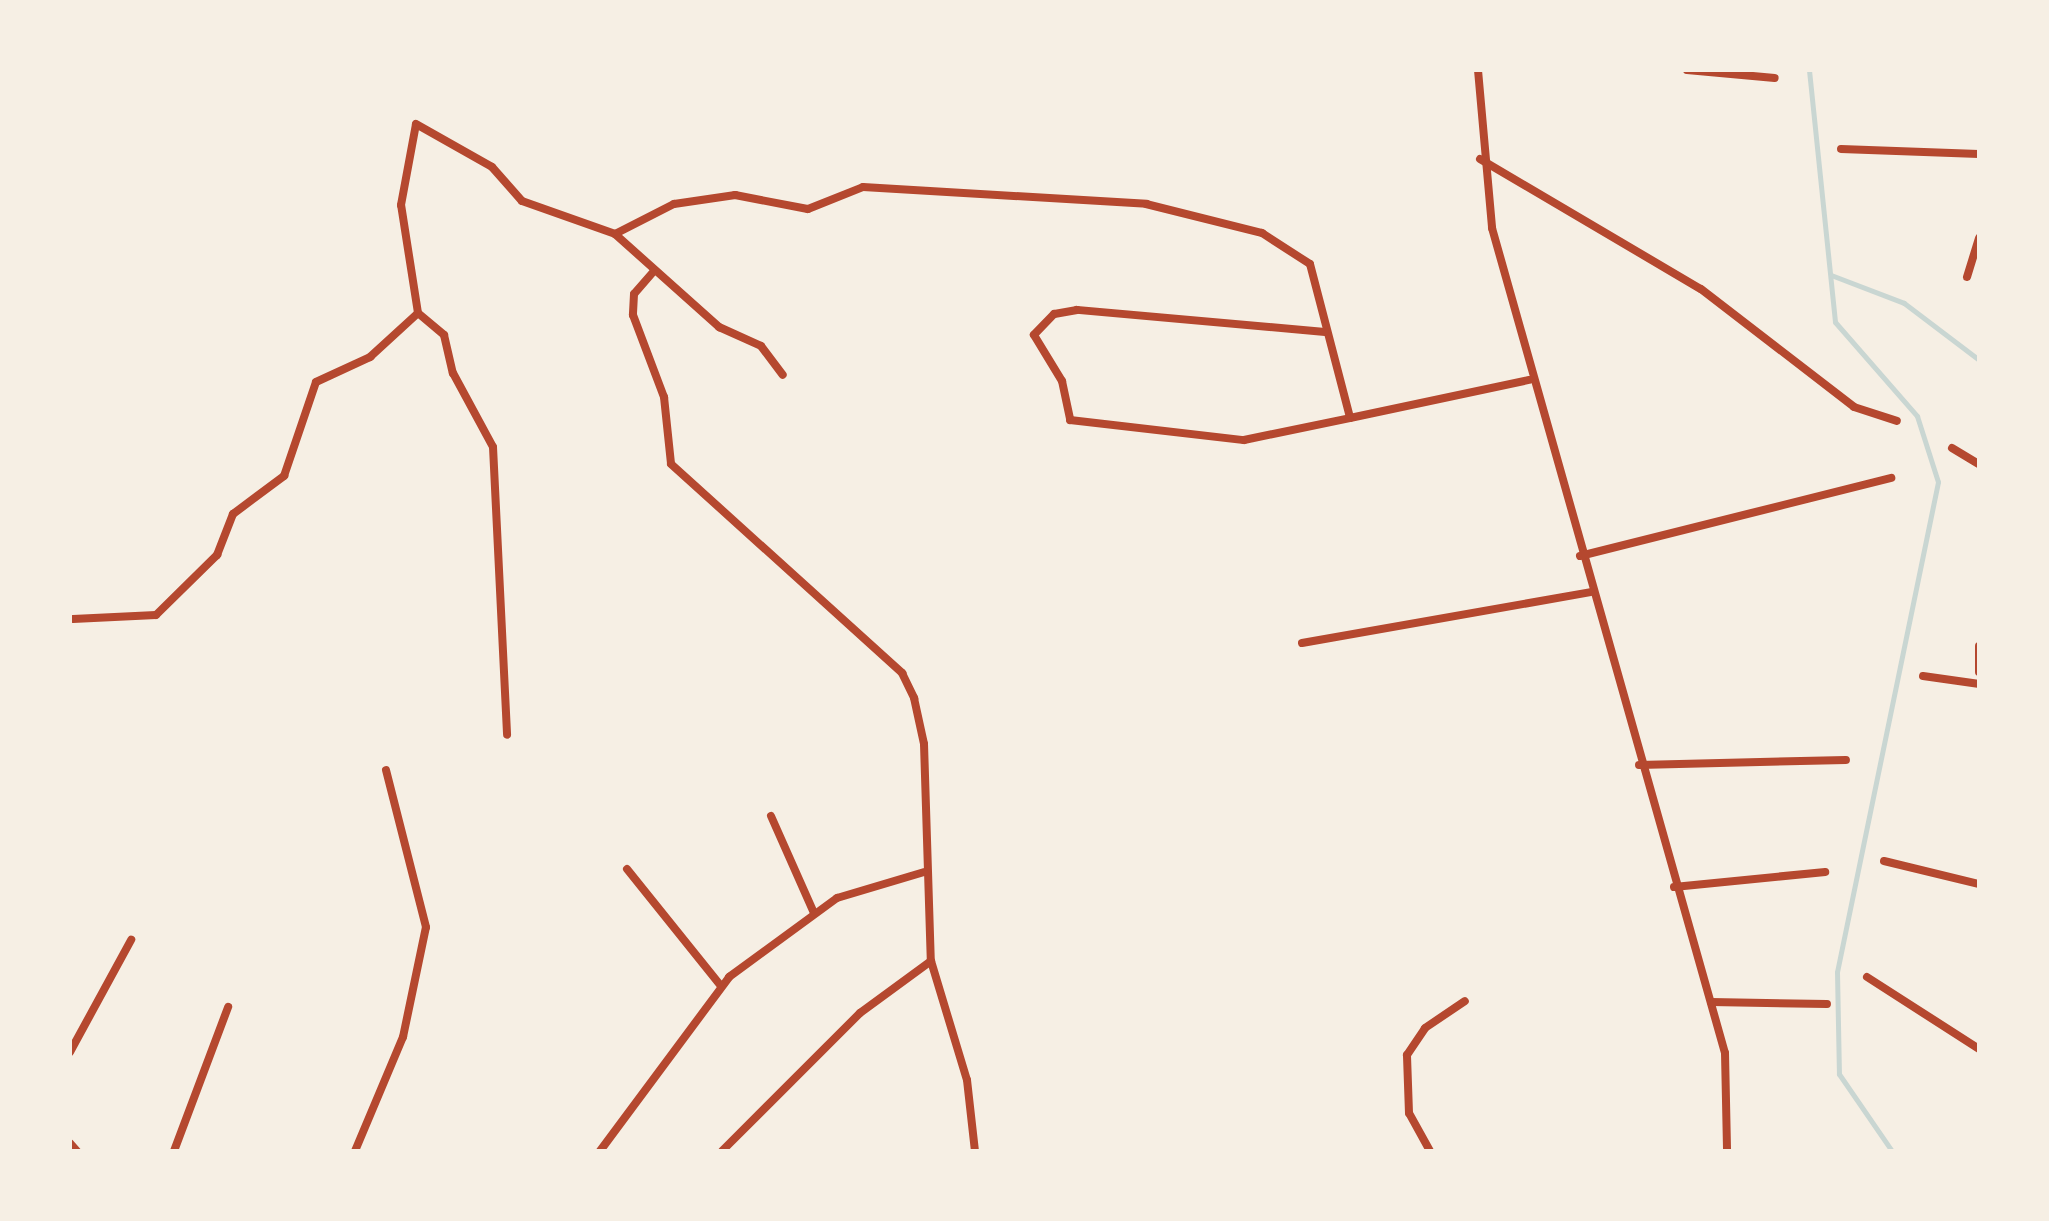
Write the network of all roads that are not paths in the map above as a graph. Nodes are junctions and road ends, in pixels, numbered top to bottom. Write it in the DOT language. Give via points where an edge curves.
graph roads {
  1 [pos="1478,70"];
  2 [pos="1688,70"];
  3 [pos="1775,78"];
  4 [pos="1840,149"];
  5 [pos="1979,154"];
  6 [pos="1480,159"];
  7 [pos="615,234"];
  8 [pos="1979,238"];
  9 [pos="654,271"];
  10 [pos="1967,277"];
  11 [pos="418,313"];
  12 [pos="1324,332"];
  13 [pos="783,374"];
  14 [pos="1529,380"];
  15 [pos="1350,418"];
  16 [pos="1897,421"];
  17 [pos="1952,448"];
  18 [pos="1979,464"];
  19 [pos="1891,478"];
  20 [pos="1580,556"];
  21 [pos="1591,592"];
  22 [pos="74,619"];
  23 [pos="1302,643"];
  24 [pos="1979,646"];
  25 [pos="1979,672"];
  26 [pos="1922,676"];
  27 [pos="1979,684"];
  28 [pos="507,735"];
  29 [pos="1846,760"];
  30 [pos="1639,765"];
  31 [pos="386,770"];
  32 [pos="772,816"];
  33 [pos="1884,861"];
  34 [pos="627,870"];
  35 [pos="924,872"];
  36 [pos="1825,872"];
  37 [pos="1979,884"];
  38 [pos="1674,887"];
  39 [pos="814,913"];
  40 [pos="132,940"];
  41 [pos="931,961"];
  42 [pos="1867,977"];
  43 [pos="722,986"];
  44 [pos="1466,1001"];
  45 [pos="1711,1002"];
  46 [pos="1827,1004"];
  47 [pos="228,1007"];
  48 [pos="1979,1050"];
  49 [pos="70,1052"];
  50 [pos="70,1143"];
  51 [pos="77,1151"];
  52 [pos="174,1151"];
  53 [pos="355,1151"];
  54 [pos="600,1151"];
  55 [pos="722,1151"];
  56 [pos="975,1151"];
  57 [pos="1430,1151"];
  58 [pos="1727,1151"];
  1 -- 6 [label="street"];
  2 -- 3 [label="street"];
  4 -- 5 [label="street"];
  6 -- 14 [label="street"];
  6 -- 16 [label="street" via="1701,289 1854,408"];
  7 -- 9 [label="street"];
  7 -- 11 [label="street" via="522,201 492,167 416,124 401,204"];
  7 -- 12 [label="street" via="674,204 736,195 808,210 864,186 1146,204 1262,232 1298,251 1321,286"];
  8 -- 10 [label="street"];
  9 -- 13 [label="street" via="720,327 761,346"];
  9 -- 35 [label="street" via="634,294 634,315 664,397 669,460 902,674 924,744"];
  11 -- 22 [label="street" via="370,356 316,382 284,476 233,514 217,555 156,615"];
  11 -- 28 [label="street" via="444,336 493,447"];
  12 -- 15 [label="street"];
  12 -- 15 [label="street" via="1077,310 1054,314 1034,335 1062,380 1070,420 1244,440"];
  14 -- 15 [label="street"];
  14 -- 20 [label="street"];
  17 -- 18 [label="street"];
  19 -- 20 [label="street"];
  20 -- 21 [label="street"];
  21 -- 23 [label="street"];
  21 -- 30 [label="street"];
  24 -- 25 [label="street"];
  26 -- 27 [label="street"];
  29 -- 30 [label="street"];
  30 -- 38 [label="street"];
  31 -- 53 [label="street" via="426,926 403,1037"];
  32 -- 39 [label="street"];
  33 -- 37 [label="street"];
  34 -- 43 [label="street"];
  35 -- 39 [label="street" via="862,887"];
  35 -- 41 [label="street"];
  36 -- 38 [label="street"];
  38 -- 45 [label="street"];
  39 -- 43 [label="street"];
  40 -- 49 [label="street"];
  41 -- 55 [label="street" via="860,1013"];
  41 -- 56 [label="street" via="968,1080"];
  42 -- 48 [label="street"];
  43 -- 54 [label="street"];
  44 -- 57 [label="street" via="1425,1028 1407,1055 1409,1113"];
  45 -- 46 [label="street"];
  45 -- 58 [label="street" via="1731,1098"];
  47 -- 52 [label="street"];
  50 -- 51 [label="street"];
}
